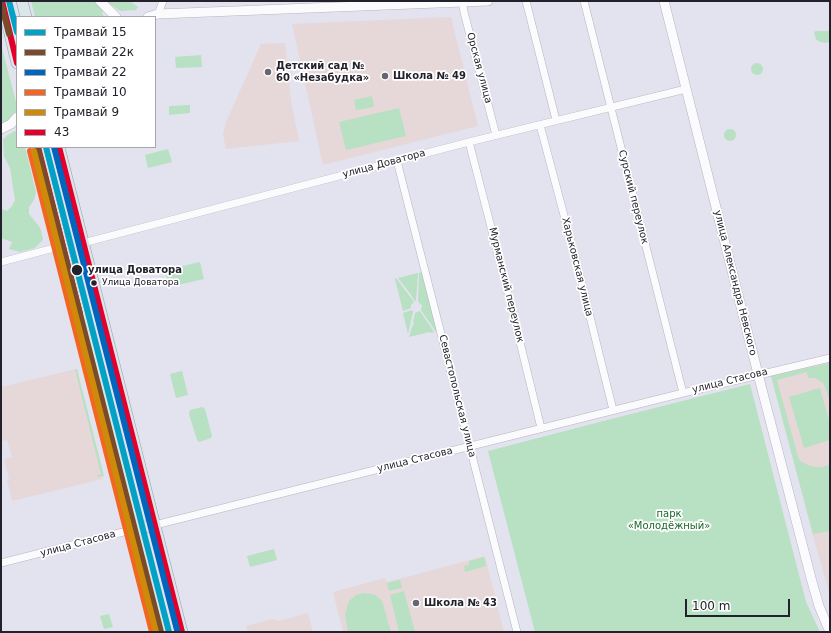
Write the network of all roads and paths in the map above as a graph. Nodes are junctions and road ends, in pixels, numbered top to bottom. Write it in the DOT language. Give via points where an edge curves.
graph roads {
  1 [pos="2,1"];
  2 [pos="22,1"];
  3 [pos="100,1"];
  4 [pos="163,1"];
  5 [pos="488,1"];
  6 [pos="526,1"];
  7 [pos="584,1"];
  8 [pos="664,1"];
  9 [pos="462,2"];
  10 [pos="158,14"];
  11 [pos="26,16"];
  12 [pos="115,16"];
  13 [pos="151,16"];
  14 [pos="16,59"];
  15 [pos="686,89"];
  16 [pos="611,108"];
  17 [pos="16,118"];
  18 [pos="556,120"];
  19 [pos="540,125"];
  20 [pos="1,129"];
  21 [pos="496,135"];
  22 [pos="469,142"];
  23 [pos="38,148"];
  24 [pos="59,148"];
  25 [pos="397,161"];
  26 [pos="83,243"];
  27 [pos="62,246"];
  28 [pos="1,262"];
  29 [pos="830,358"];
  30 [pos="758,374"];
  31 [pos="682,393"];
  32 [pos="613,410"];
  33 [pos="541,428"];
  34 [pos="470,446"];
  35 [pos="155,525"];
  36 [pos="135,529"];
  37 [pos="1,564"];
  38 [pos="161,632"];
  39 [pos="182,632"];
  40 [pos="517,632"];
  41 [pos="830,632"];
  1 -- 14 [label="main road"];
  2 -- 11 [label="main road"];
  3 -- 12 [label="street"];
  4 -- 10 [label="street"];
  5 -- 9 [label="street"];
  6 -- 18 [label="street"];
  7 -- 16 [label="street, Сурский переулок"];
  8 -- 15 [label="street, улица Александра Невского"];
  9 -- 10 [label="street"];
  9 -- 21 [label="street, Орская улица"];
  10 -- 13 [label="street"];
  15 -- 16 [label="street, улица Доватора"];
  15 -- 30 [label="street, улица Александра Невского"];
  16 -- 18 [label="street, улица Доватора"];
  16 -- 31 [label="street, Сурский переулок"];
  17 -- 20 [label="street" via="12,124"];
  18 -- 19 [label="street, улица Доватора"];
  19 -- 21 [label="street, улица Доватора"];
  19 -- 32 [label="street, Харьковская улица"];
  21 -- 22 [label="street, улица Доватора"];
  22 -- 25 [label="street, улица Доватора"];
  22 -- 33 [label="street, Мурманский переулок"];
  23 -- 27 [label="main road"];
  24 -- 26 [label="main road"];
  25 -- 26 [label="street, улица Доватора"];
  25 -- 34 [label="street, Севастопольская улица"];
  26 -- 35 [label="main road"];
  27 -- 28 [label="street"];
  27 -- 36 [label="main road"];
  29 -- 30 [label="street, улица Стасова"];
  30 -- 31 [label="street, улица Стасова"];
  30 -- 41 [label="street, улица Александра Невского" via="815,594"];
  31 -- 32 [label="street, улица Стасова"];
  32 -- 33 [label="street, улица Стасова"];
  33 -- 34 [label="street, улица Стасова"];
  34 -- 35 [label="street, улица Стасова"];
  34 -- 40 [label="street, Севастопольская улица"];
  35 -- 36 [label="main road, улица Стасова"];
  35 -- 39 [label="main road"];
  36 -- 37 [label="street, улица Стасова"];
  36 -- 38 [label="main road"];
}
